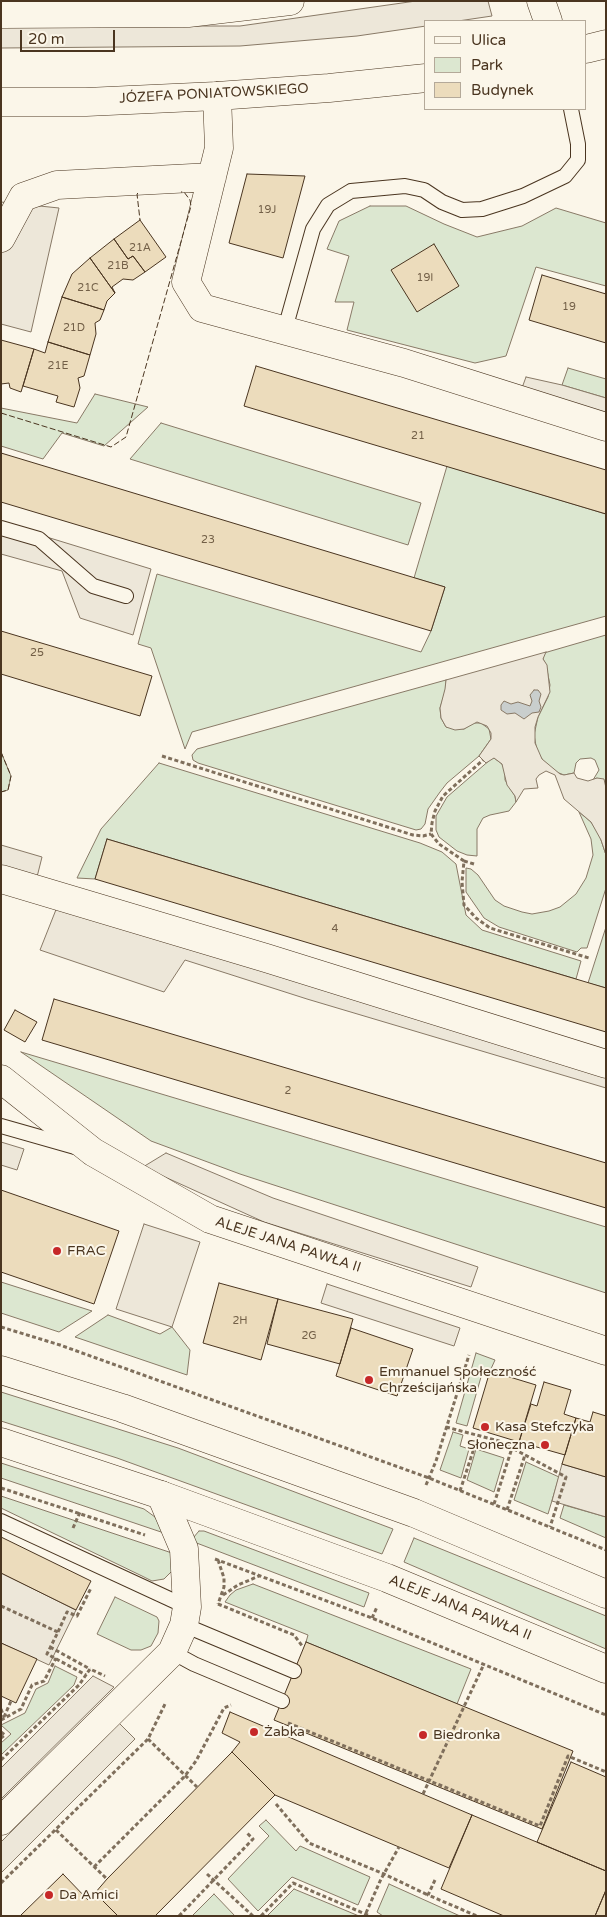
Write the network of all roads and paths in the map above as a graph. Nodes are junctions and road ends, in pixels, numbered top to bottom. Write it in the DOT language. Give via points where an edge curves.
graph roads {
  1 [pos="290,1"];
  2 [pos="541,1"];
  3 [pos="1,14"];
  4 [pos="548,20"];
  5 [pos="606,44"];
  6 [pos="587,49"];
  7 [pos="424,78"];
  8 [pos="217,96"];
  9 [pos="1,102"];
  10 [pos="571,110"];
  11 [pos="212,177"];
  12 [pos="1,238"];
  13 [pos="285,329"];
  14 [pos="606,427"];
  15 [pos="1,528"];
  16 [pos="126,596"];
  17 [pos="162,756"];
  18 [pos="483,760"];
  19 [pos="431,834"];
  20 [pos="464,861"];
  21 [pos="474,864"];
  22 [pos="1,879"];
  23 [pos="589,958"];
  24 [pos="606,1064"];
  25 [pos="1,1079"];
  26 [pos="1,1126"];
  27 [pos="93,1152"];
  28 [pos="1,1327"];
  29 [pos="606,1351"];
  30 [pos="1,1370"];
  31 [pos="446,1427"];
  32 [pos="478,1436"];
  33 [pos="1,1442"];
  34 [pos="512,1448"];
  35 [pos="525,1455"];
  36 [pos="1,1488"];
  37 [pos="460,1491"];
  38 [pos="161,1495"];
  39 [pos="494,1504"];
  40 [pos="507,1510"];
  41 [pos="1,1521"];
  42 [pos="550,1527"];
  43 [pos="184,1549"];
  44 [pos="606,1550"];
  45 [pos="218,1560"];
  46 [pos="260,1576"];
  47 [pos="92,1586"];
  48 [pos="606,1594"];
  49 [pos="222,1596"];
  50 [pos="218,1604"];
  51 [pos="1,1606"];
  52 [pos="193,1622"];
  53 [pos="58,1632"];
  54 [pos="50,1647"];
  55 [pos="303,1648"];
  56 [pos="172,1652"];
  57 [pos="56,1658"];
  58 [pos="484,1664"];
  59 [pos="90,1669"];
  60 [pos="606,1669"];
  61 [pos="294,1670"];
  62 [pos="86,1675"];
  63 [pos="134,1690"];
  64 [pos="166,1697"];
  65 [pos="11,1701"];
  66 [pos="282,1701"];
  67 [pos="232,1705"];
  68 [pos="1,1709"];
  69 [pos="606,1715"];
  70 [pos="3,1718"];
  71 [pos="284,1722"];
  72 [pos="1,1732"];
  73 [pos="1,1738"];
  74 [pos="148,1739"];
  75 [pos="1,1760"];
  76 [pos="606,1772"];
  77 [pos="185,1776"];
  78 [pos="430,1780"];
  79 [pos="197,1787"];
  80 [pos="423,1794"];
  81 [pos="276,1804"];
  82 [pos="1,1821"];
  83 [pos="56,1830"];
  84 [pos="247,1833"];
  85 [pos="399,1847"];
  86 [pos="94,1867"];
  87 [pos="207,1874"];
  88 [pos="384,1874"];
  89 [pos="106,1878"];
  90 [pos="214,1880"];
  91 [pos="435,1880"];
  92 [pos="1,1883"];
  93 [pos="428,1895"];
  94 [pos="366,1913"];
  95 [pos="178,1916"];
  96 [pos="252,1916"];
  97 [pos="261,1916"];
  98 [pos="370,1916"];
  99 [pos="477,1916"];
  1 -- 3 [label="street" via="188,13"];
  2 -- 4 [label="street"];
  5 -- 6 [label="street"];
  7 -- 8 [label="street, JÓZEFA PONIATOWSKIEGO"];
  8 -- 9 [label="street, JÓZEFA PONIATOWSKIEGO"];
  8 -- 11 [label="street" via="219,148"];
  10 -- 13 [label="lane" via="578,160 565,176 523,196 482,209 462,210 424,190 405,186 351,191 328,205 314,229"];
  11 -- 12 [label="street" via="57,185 23,197"];
  11 -- 13 [label="street" via="186,282 202,308"];
  13 -- 14 [label="street"];
  15 -- 16 [label="lane" via="39,539 93,586"];
  17 -- 19 [label="path" via="413,835"];
  18 -- 19 [label="path" via="443,796 435,811"];
  19 -- 20 [label="path" via="438,844"];
  20 -- 21 [label="path"];
  20 -- 23 [label="path" via="464,905 476,918 490,928"];
  22 -- 24 [label="street"];
  25 -- 27 [label="street, ALEJE JANA PAWŁA II"];
  26 -- 27 [label="lane"];
  27 -- 29 [label="street, ALEJE JANA PAWŁA II" via="210,1219"];
  28 -- 37 [label="path" via="60,1345"];
  30 -- 48 [label="street" via="122,1408 414,1513"];
  31 -- 32 [label="path"];
  32 -- 34 [label="path"];
  32 -- 37 [label="path"];
  33 -- 38 [label="street, ALEJE JANA PAWŁA II"];
  34 -- 35 [label="path"];
  34 -- 39 [label="path"];
  35 -- 40 [label="path"];
  35 -- 42 [label="path" via="566,1477"];
  36 -- 43 [label="path"];
  37 -- 39 [label="path"];
  38 -- 43 [label="street"];
  38 -- 60 [label="street, ALEJE JANA PAWŁA II" via="386,1578"];
  39 -- 40 [label="path"];
  40 -- 42 [label="path"];
  41 -- 52 [label="lane"];
  42 -- 44 [label="path"];
  43 -- 45 [label="path"];
  43 -- 52 [label="street"];
  45 -- 46 [label="path"];
  45 -- 49 [label="path" via="224,1578"];
  46 -- 49 [label="path" via="228,1590"];
  46 -- 58 [label="path"];
  47 -- 53 [label="path" via="77,1616 67,1612"];
  49 -- 50 [label="path"];
  50 -- 52 [label="path"];
  50 -- 55 [label="path" via="294,1635"];
  51 -- 53 [label="path"];
  52 -- 56 [label="street"];
  52 -- 61 [label="lane"];
  53 -- 54 [label="path"];
  54 -- 57 [label="path" via="47,1654"];
  54 -- 59 [label="path"];
  56 -- 63 [label="street"];
  56 -- 66 [label="lane"];
  57 -- 62 [label="path"];
  57 -- 70 [label="path" via="44,1681 32,1685 21,1708"];
  58 -- 69 [label="path"];
  58 -- 78 [label="path"];
  59 -- 62 [label="path"];
  59 -- 63 [label="path"];
  62 -- 75 [label="path"];
  63 -- 82 [label="street"];
  64 -- 74 [label="path" via="166,1704"];
  65 -- 70 [label="path"];
  67 -- 77 [label="path" via="224,1708"];
  68 -- 70 [label="path"];
  71 -- 78 [label="path"];
  72 -- 73 [label="path" via="5,1735"];
  74 -- 77 [label="path"];
  74 -- 83 [label="path"];
  76 -- 78 [label="path" via="568,1756 540,1826"];
  77 -- 79 [label="path"];
  77 -- 86 [label="path"];
  78 -- 80 [label="path"];
  81 -- 88 [label="path" via="309,1843"];
  83 -- 86 [label="path"];
  83 -- 92 [label="path"];
  84 -- 90 [label="path" via="254,1839"];
  85 -- 88 [label="path"];
  86 -- 89 [label="path"];
  87 -- 90 [label="path"];
  88 -- 93 [label="path"];
  88 -- 94 [label="path"];
  90 -- 95 [label="path"];
  90 -- 96 [label="path"];
  91 -- 93 [label="path"];
  93 -- 99 [label="path"];
  94 -- 97 [label="path" via="293,1883"];
  94 -- 98 [label="path"];
}
